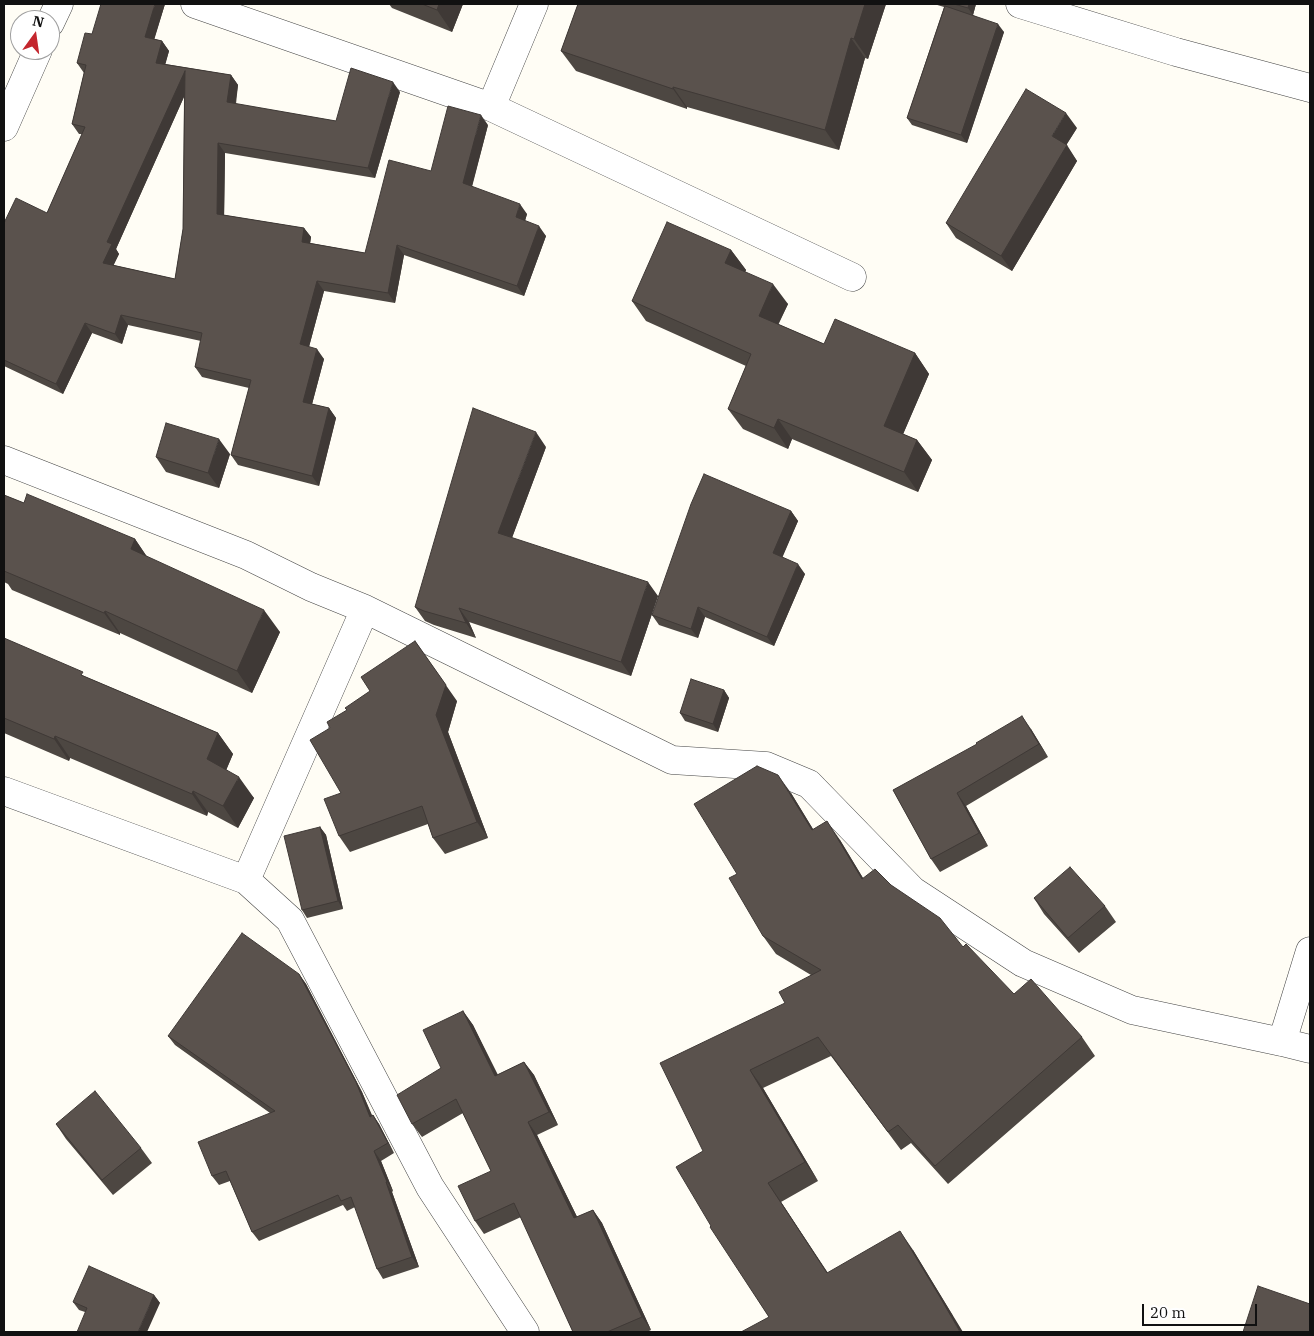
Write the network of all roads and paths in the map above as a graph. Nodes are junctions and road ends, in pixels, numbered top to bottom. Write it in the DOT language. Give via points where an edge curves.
graph roads {
  1 [pos="195,4"];
  2 [pos="534,4"];
  3 [pos="1020,4"];
  4 [pos="33,60"];
  5 [pos="1310,88"];
  6 [pos="491,107"];
  7 [pos="6,112"];
  8 [pos="852,277"];
  9 [pos="4,460"];
  10 [pos="366,609"];
  11 [pos="4,791"];
  12 [pos="246,880"];
  13 [pos="1310,951"];
  14 [pos="1282,1042"];
  15 [pos="1310,1049"];
  16 [pos="525,1332"];
  1 -- 6 [label="street"];
  2 -- 6 [label="street"];
  3 -- 5 [label="street" via="1176,52"];
  4 -- 7 [label="street"];
  6 -- 8 [label="street"];
  9 -- 10 [label="street" via="246,555 311,587"];
  10 -- 12 [label="street"];
  10 -- 14 [label="street" via="672,760 766,766 809,784 913,891 1024,963 1132,1010"];
  11 -- 12 [label="street"];
  12 -- 16 [label="street" via="290,920 430,1187"];
  13 -- 14 [label="street"];
  14 -- 15 [label="street"];
}
